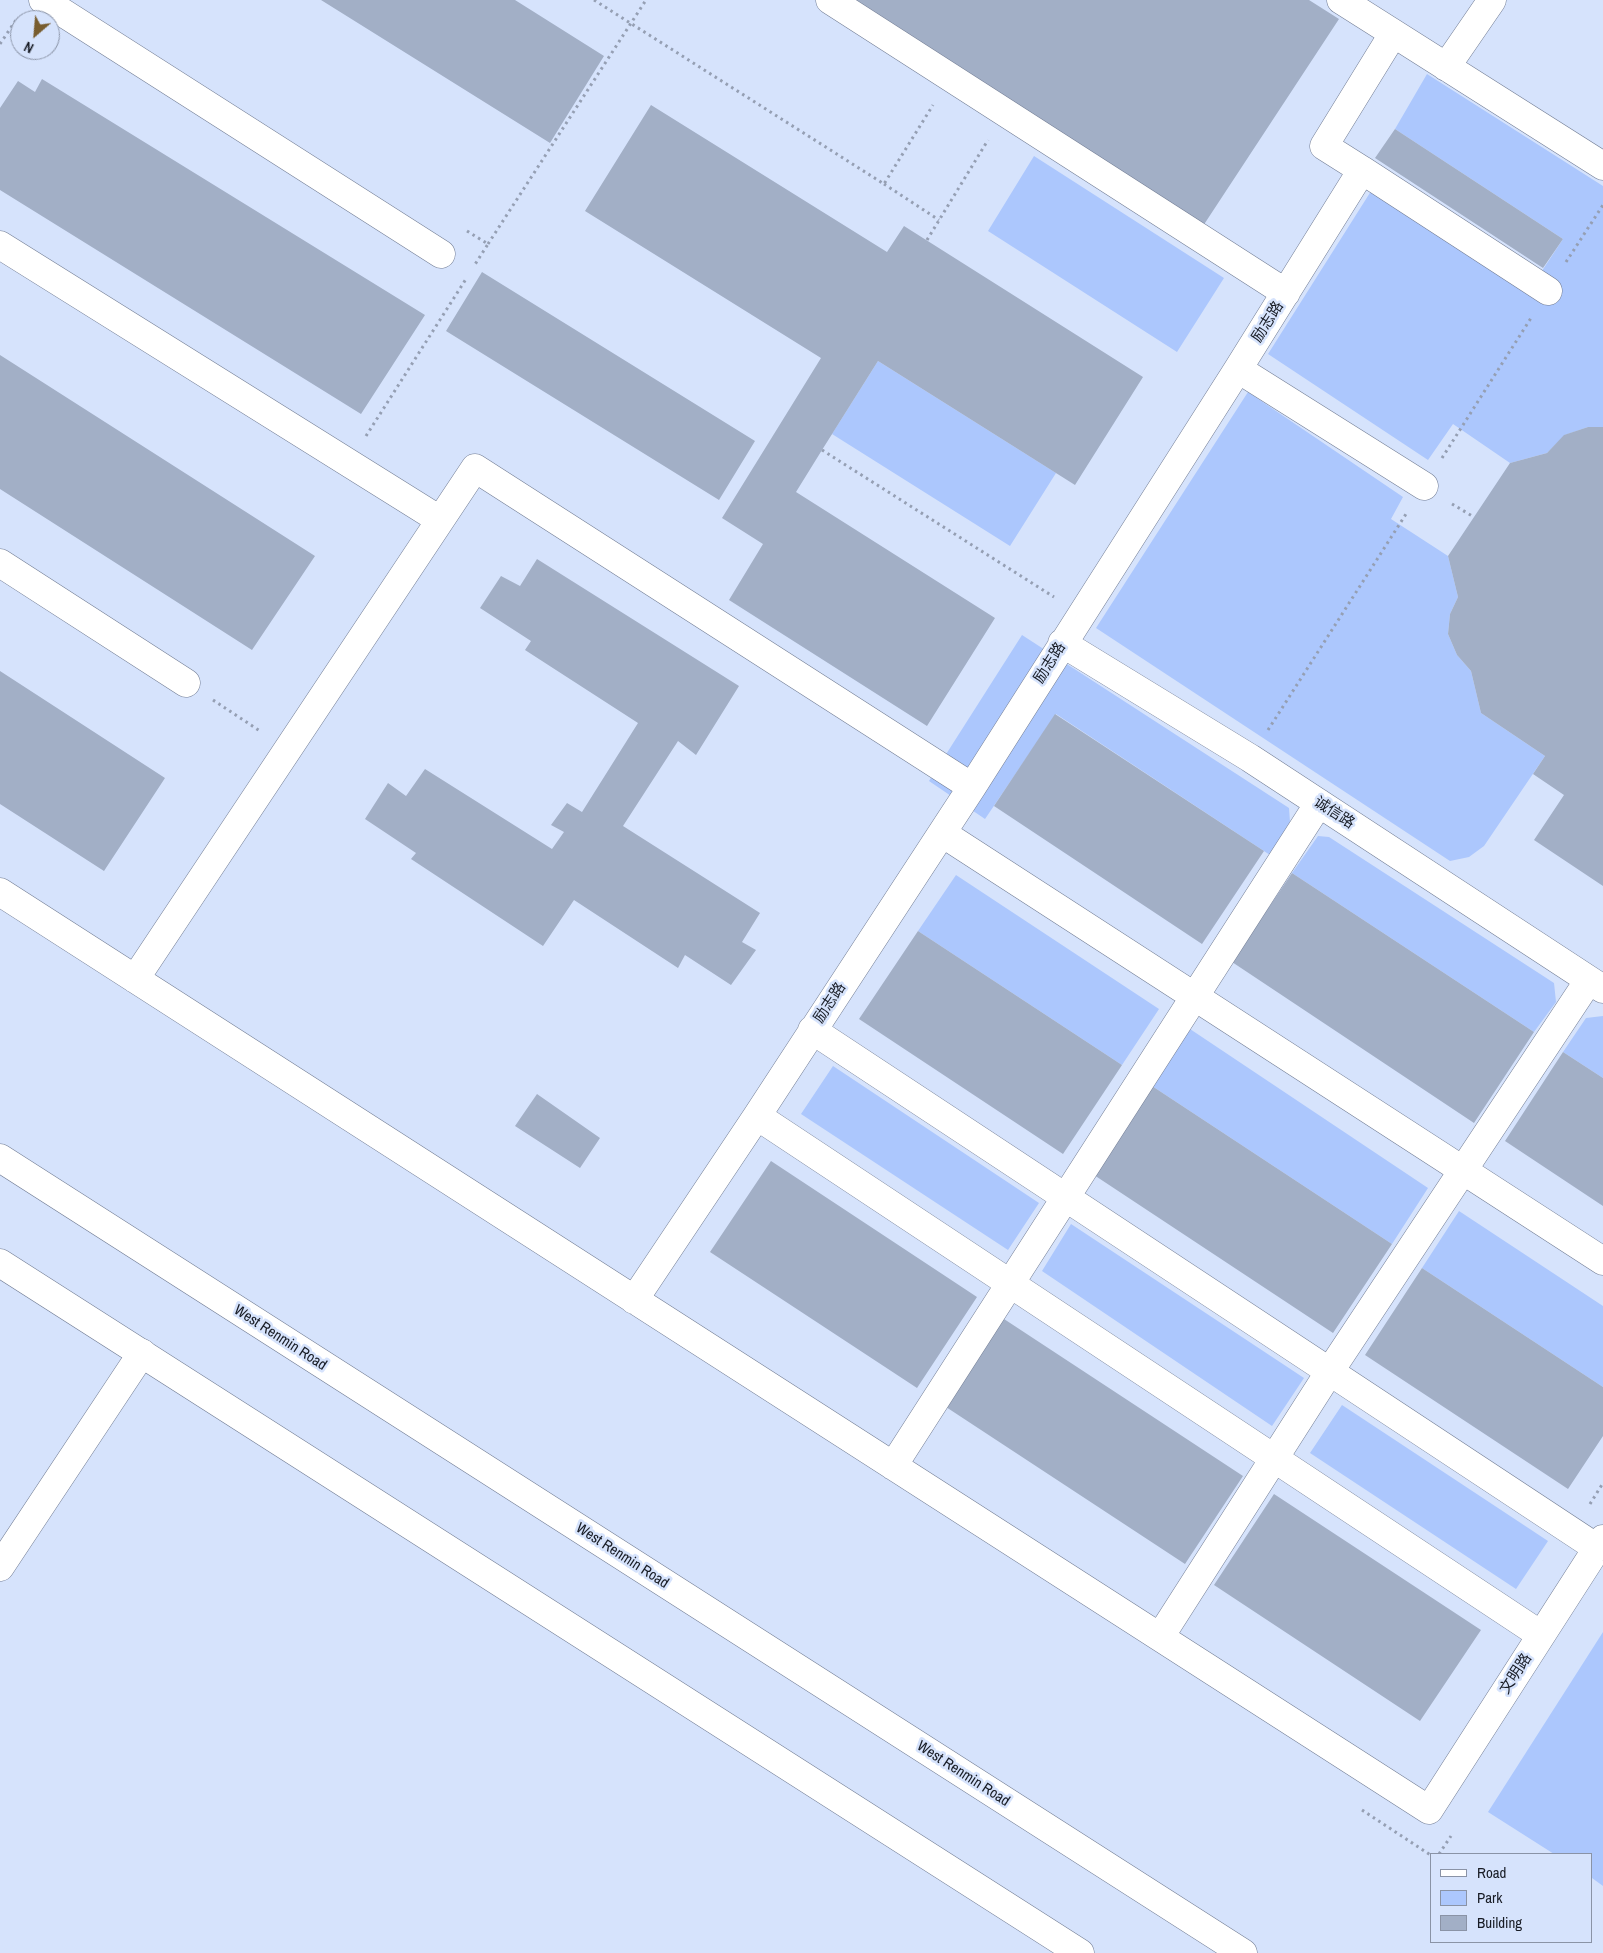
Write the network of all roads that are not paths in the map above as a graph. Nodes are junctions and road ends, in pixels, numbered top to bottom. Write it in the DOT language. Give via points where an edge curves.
graph roads {
  1 [pos="43,0"];
  2 [pos="830,0"];
  3 [pos="1341,0"];
  4 [pos="1492,0"];
  5 [pos="1393,34"];
  6 [pos="1446,67"];
  7 [pos="1603,166"];
  8 [pos="1362,170"];
  9 [pos="0,246"];
  10 [pos="441,254"];
  11 [pos="1548,291"];
  12 [pos="1286,293"];
  13 [pos="1238,369"];
  14 [pos="1424,486"];
  15 [pos="440,520"];
  16 [pos="0,563"];
  17 [pos="1062,643"];
  18 [pos="186,683"];
  19 [pos="972,787"];
  20 [pos="1318,803"];
  21 [pos="942,832"];
  22 [pos="0,892"];
  23 [pos="135,979"];
  24 [pos="1596,984"];
  25 [pos="1194,996"];
  26 [pos="812,1030"];
  27 [pos="757,1116"];
  28 [pos="0,1158"];
  29 [pos="1463,1170"];
  30 [pos="1066,1197"];
  31 [pos="1603,1262"];
  32 [pos="0,1263"];
  33 [pos="1010,1284"];
  34 [pos="634,1300"];
  35 [pos="142,1353"];
  36 [pos="1330,1371"];
  37 [pos="1274,1458"];
  38 [pos="893,1466"];
  39 [pos="1600,1543"];
  40 [pos="0,1568"];
  41 [pos="1541,1635"];
  42 [pos="1160,1637"];
  43 [pos="1080,1953"];
  44 [pos="1243,1953"];
  1 -- 10 [label="street"];
  2 -- 12 [label="street"];
  3 -- 5 [label="street"];
  4 -- 6 [label="street"];
  5 -- 6 [label="street"];
  5 -- 8 [label="street" via="1324,146"];
  6 -- 7 [label="street"];
  8 -- 11 [label="street"];
  8 -- 12 [label="street, 励志路"];
  9 -- 15 [label="street"];
  12 -- 13 [label="street, 励志路"];
  13 -- 14 [label="street"];
  13 -- 17 [label="street, 励志路"];
  15 -- 19 [label="street" via="475,468"];
  15 -- 23 [label="street"];
  16 -- 18 [label="street"];
  17 -- 19 [label="street, 励志路"];
  17 -- 20 [label="street, 诚信路"];
  19 -- 21 [label="street, 励志路"];
  20 -- 24 [label="street, 诚信路"];
  20 -- 25 [label="street"];
  21 -- 25 [label="street"];
  21 -- 26 [label="street, 励志路"];
  22 -- 23 [label="street"];
  23 -- 34 [label="street"];
  24 -- 29 [label="street"];
  25 -- 29 [label="street"];
  25 -- 30 [label="street"];
  26 -- 27 [label="street, 励志路"];
  26 -- 30 [label="street"];
  27 -- 33 [label="street"];
  27 -- 34 [label="street, 励志路"];
  28 -- 44 [label="street, West Renmin Road"];
  29 -- 31 [label="street"];
  29 -- 36 [label="street"];
  30 -- 33 [label="street"];
  30 -- 36 [label="street"];
  32 -- 35 [label="street"];
  33 -- 37 [label="street"];
  33 -- 38 [label="street"];
  34 -- 38 [label="street"];
  35 -- 40 [label="street"];
  35 -- 43 [label="street"];
  36 -- 37 [label="street"];
  36 -- 39 [label="street" via="1572,1532"];
  37 -- 41 [label="street"];
  37 -- 42 [label="street"];
  38 -- 42 [label="street"];
  39 -- 41 [label="street, 文明路"];
  41 -- 42 [label="street, 文明路" via="1429,1810"];
}
